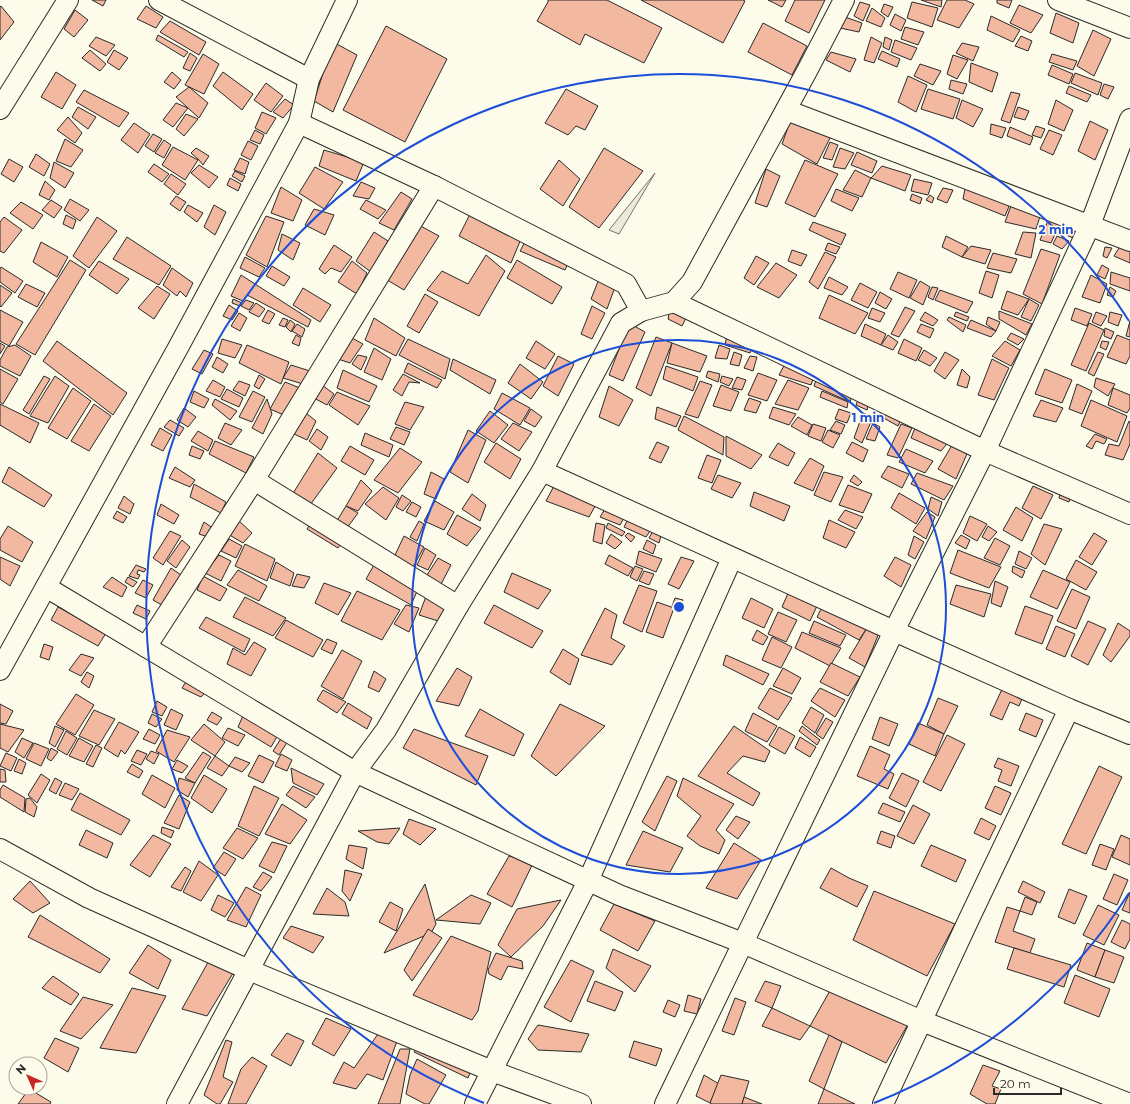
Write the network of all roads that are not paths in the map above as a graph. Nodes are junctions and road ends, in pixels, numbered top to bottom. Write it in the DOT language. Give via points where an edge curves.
graph roads {
  1 [pos="68,0"];
  2 [pos="159,0"];
  3 [pos="347,0"];
  4 [pos="844,0"];
  5 [pos="1058,0"];
  6 [pos="1130,28"];
  7 [pos="309,79"];
  8 [pos="0,109"];
  9 [pos="786,110"];
  10 [pos="1130,119"];
  11 [pos="299,123"];
  12 [pos="434,186"];
  13 [pos="1090,225"];
  14 [pos="1130,241"];
  15 [pos="674,302"];
  16 [pos="641,311"];
  17 [pos="985,451"];
  18 [pos="542,471"];
  19 [pos="254,480"];
  20 [pos="1130,514"];
  21 [pos="732,558"];
  22 [pos="46,587"];
  23 [pos="458,606"];
  24 [pos="894,631"];
  25 [pos="146,647"];
  26 [pos="0,670"];
  27 [pos="1069,709"];
  28 [pos="1130,734"];
  29 [pos="356,772"];
  30 [pos="0,849"];
  31 [pos="588,881"];
  32 [pos="743,943"];
  33 [pos="249,970"];
  34 [pos="922,1021"];
  35 [pos="492,1071"];
  36 [pos="177,1104"];
  37 [pos="475,1104"];
  38 [pos="581,1104"];
  39 [pos="665,1104"];
  40 [pos="883,1104"];
  41 [pos="1130,1104"];
  1 -- 8 [label="street"];
  2 -- 7 [label="street"];
  3 -- 7 [label="street"];
  4 -- 9 [label="street"];
  5 -- 6 [label="street"];
  7 -- 11 [label="street"];
  9 -- 13 [label="street"];
  9 -- 15 [label="street" via="692,282"];
  10 -- 13 [label="street"];
  11 -- 12 [label="street"];
  11 -- 22 [label="street"];
  12 -- 16 [label="street" via="626,284"];
  12 -- 19 [label="street"];
  13 -- 14 [label="street"];
  13 -- 17 [label="street"];
  15 -- 16 [label="street"];
  15 -- 17 [label="street"];
  16 -- 18 [label="street" via="620,323"];
  17 -- 20 [label="street"];
  17 -- 24 [label="street"];
  18 -- 21 [label="street"];
  18 -- 23 [label="street"];
  19 -- 23 [label="street"];
  19 -- 25 [label="street"];
  21 -- 24 [label="street"];
  21 -- 31 [label="street"];
  22 -- 25 [label="street"];
  22 -- 26 [label="street"];
  23 -- 29 [label="street" via="386,730"];
  24 -- 27 [label="street"];
  24 -- 32 [label="street"];
  25 -- 29 [label="street"];
  27 -- 28 [label="street"];
  27 -- 34 [label="street"];
  29 -- 31 [label="street"];
  29 -- 33 [label="street"];
  30 -- 33 [label="street" via="89,898"];
  31 -- 32 [label="street"];
  31 -- 35 [label="street"];
  32 -- 34 [label="street"];
  32 -- 39 [label="street"];
  33 -- 35 [label="street"];
  33 -- 36 [label="street"];
  34 -- 40 [label="street"];
  34 -- 41 [label="street"];
  35 -- 37 [label="street"];
  35 -- 38 [label="street"];
}
